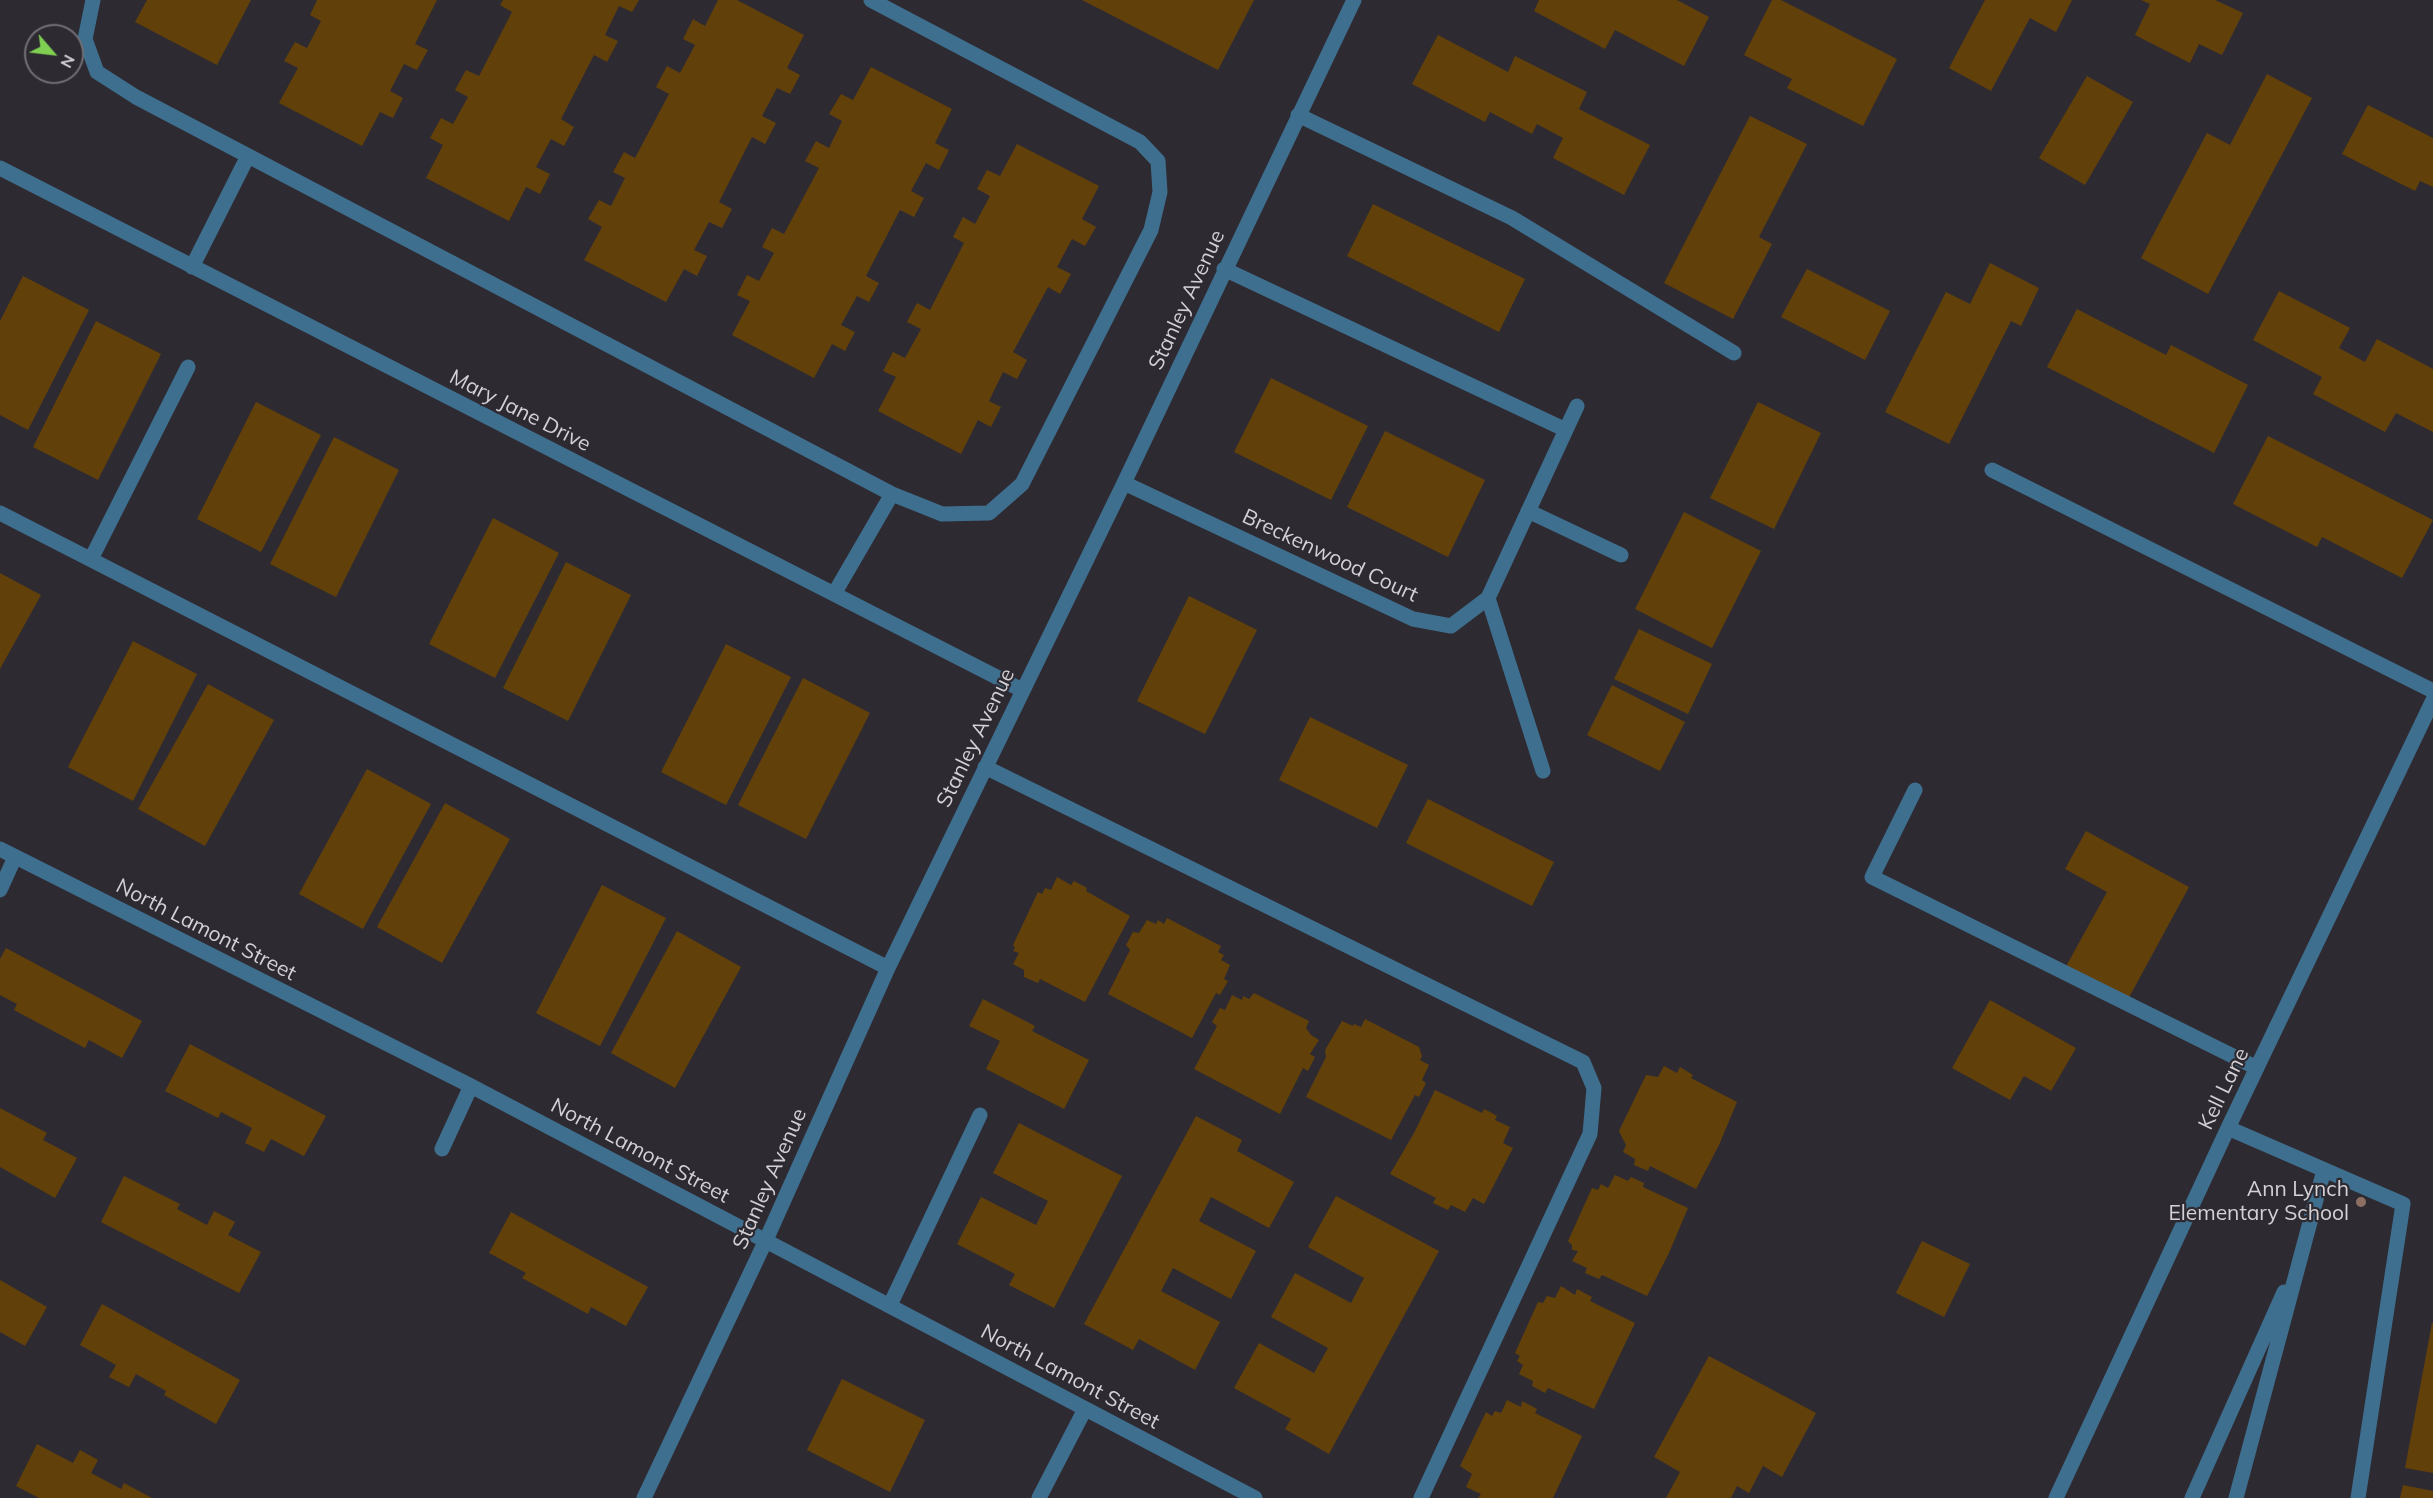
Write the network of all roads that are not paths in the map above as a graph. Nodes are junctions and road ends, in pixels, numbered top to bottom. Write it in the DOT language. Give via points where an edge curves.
graph roads {
  1 [pos="93,0"];
  2 [pos="871,0"];
  3 [pos="1354,0"];
  4 [pos="1298,115"];
  5 [pos="248,156"];
  6 [pos="0,168"];
  7 [pos="192,267"];
  8 [pos="1224,269"];
  9 [pos="1734,353"];
  10 [pos="188,367"];
  11 [pos="1577,406"];
  12 [pos="1566,430"];
  13 [pos="1992,470"];
  14 [pos="1124,483"];
  15 [pos="892,494"];
  16 [pos="1528,511"];
  17 [pos="0,513"];
  18 [pos="1621,555"];
  19 [pos="91,559"];
  20 [pos="834,594"];
  21 [pos="1488,598"];
  22 [pos="1022,690"];
  23 [pos="2433,691"];
  24 [pos="2433,700"];
  25 [pos="985,767"];
  26 [pos="1543,771"];
  27 [pos="1916,790"];
  28 [pos="0,849"];
  29 [pos="15,857"];
  30 [pos="0,890"];
  31 [pos="888,968"];
  32 [pos="2257,1068"];
  33 [pos="471,1086"];
  34 [pos="980,1115"];
  35 [pos="2228,1128"];
  36 [pos="442,1149"];
  37 [pos="2324,1170"];
  38 [pos="766,1240"];
  39 [pos="2303,1248"];
  40 [pos="890,1305"];
  41 [pos="1085,1409"];
  42 [pos="644,1498"];
  43 [pos="1039,1498"];
  44 [pos="1255,1498"];
  45 [pos="1421,1498"];
  46 [pos="2056,1498"];
  47 [pos="2192,1498"];
  48 [pos="2236,1498"];
  49 [pos="2358,1498"];
  1 -- 5 [label="street" via="85,39 97,72"];
  2 -- 15 [label="street" via="1140,142 1158,161 1160,192 1151,230 1022,484 989,513 942,514"];
  3 -- 4 [label="street, Stanley Avenue"];
  4 -- 8 [label="street, Stanley Avenue"];
  4 -- 9 [label="street" via="1512,218"];
  5 -- 7 [label="street"];
  5 -- 15 [label="street"];
  6 -- 7 [label="street, Mary Jane Drive"];
  7 -- 20 [label="street, Mary Jane Drive"];
  8 -- 12 [label="street"];
  8 -- 14 [label="street, Stanley Avenue"];
  10 -- 19 [label="street"];
  11 -- 12 [label="street, Breckenwood Court"];
  12 -- 16 [label="street, Breckenwood Court"];
  13 -- 23 [label="street"];
  14 -- 21 [label="street, Breckenwood Court" via="1413,619 1451,626"];
  14 -- 22 [label="street, Stanley Avenue"];
  15 -- 20 [label="street"];
  16 -- 18 [label="street"];
  16 -- 21 [label="street, Breckenwood Court"];
  17 -- 19 [label="street"];
  19 -- 31 [label="street"];
  20 -- 22 [label="street, Mary Jane Drive"];
  21 -- 26 [label="street"];
  22 -- 25 [label="street, Stanley Avenue"];
  24 -- 32 [label="street, Kell Lane"];
  25 -- 31 [label="street, Stanley Avenue"];
  25 -- 45 [label="street" via="1583,1062 1594,1088 1590,1134"];
  27 -- 32 [label="street" via="1872,877"];
  28 -- 29 [label="street, North Lamont Street"];
  29 -- 30 [label="street"];
  29 -- 33 [label="street, North Lamont Street"];
  31 -- 38 [label="street, Stanley Avenue"];
  32 -- 35 [label="street, Kell Lane"];
  33 -- 36 [label="street"];
  33 -- 38 [label="street, North Lamont Street"];
  34 -- 40 [label="street"];
  35 -- 37 [label="street"];
  35 -- 46 [label="street, Kell Lane"];
  37 -- 39 [label="street"];
  37 -- 49 [label="street" via="2403,1204"];
  38 -- 40 [label="street, North Lamont Street"];
  38 -- 42 [label="street, Stanley Avenue"];
  39 -- 47 [label="street"];
  39 -- 48 [label="street"];
  40 -- 41 [label="street, North Lamont Street"];
  41 -- 43 [label="street"];
  41 -- 44 [label="street, North Lamont Street"];
}
